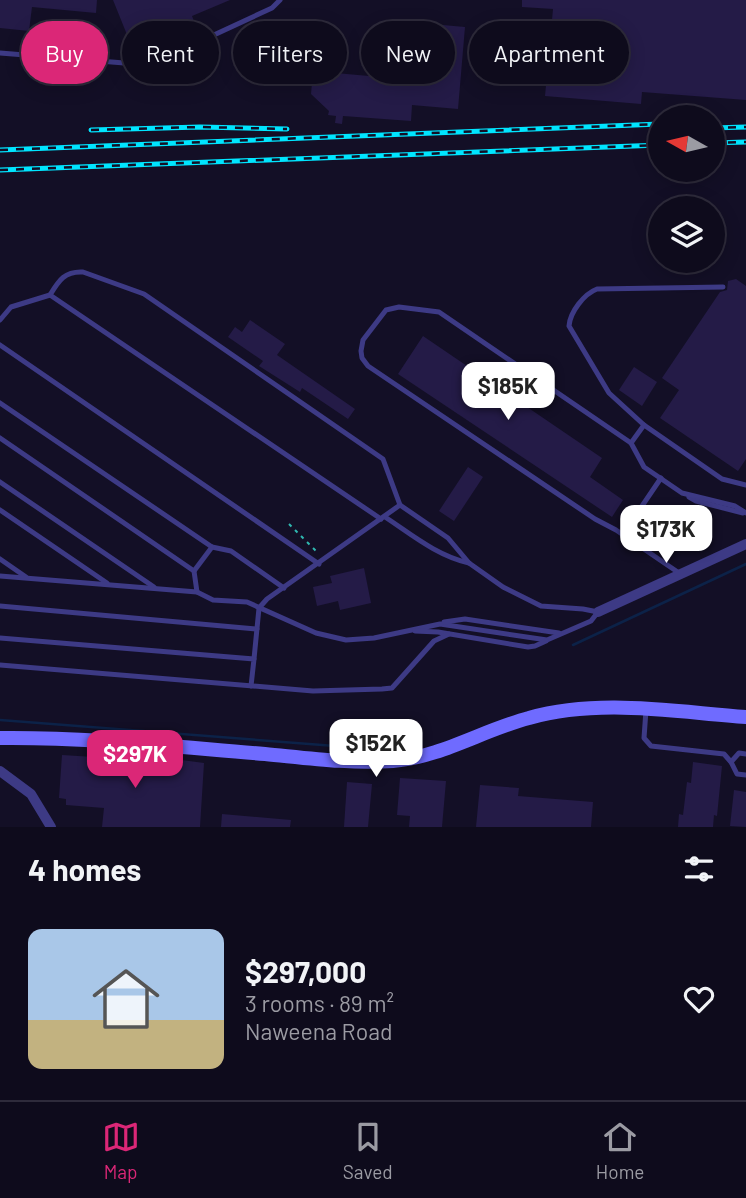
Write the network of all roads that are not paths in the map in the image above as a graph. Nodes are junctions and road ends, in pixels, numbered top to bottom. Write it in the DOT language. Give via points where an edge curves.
graph roads {
  1 [pos="280,0"];
  2 [pos="0,53"];
  3 [pos="723,287"];
  4 [pos="50,295"];
  5 [pos="0,320"];
  6 [pos="0,345"];
  7 [pos="0,403"];
  8 [pos="644,425"];
  9 [pos="0,438"];
  10 [pos="631,443"];
  11 [pos="661,478"];
  12 [pos="0,482"];
  13 [pos="746,485"];
  14 [pos="682,493"];
  15 [pos="400,505"];
  16 [pos="0,510"];
  17 [pos="746,513"];
  18 [pos="383,518"];
  19 [pos="623,534"];
  20 [pos="746,544"];
  21 [pos="212,547"];
  22 [pos="0,559"];
  23 [pos="321,562"];
  24 [pos="468,563"];
  25 [pos="194,571"];
  26 [pos="682,575"];
  27 [pos="0,576"];
  28 [pos="28,579"];
  29 [pos="110,585"];
  30 [pos="284,588"];
  31 [pos="157,589"];
  32 [pos="197,592"];
  33 [pos="0,606"];
  34 [pos="259,608"];
  35 [pos="598,612"];
  36 [pos="434,624"];
  37 [pos="257,629"];
  38 [pos="405,631"];
  39 [pos="567,632"];
  40 [pos="449,634"];
  41 [pos="0,638"];
  42 [pos="552,639"];
  43 [pos="254,659"];
  44 [pos="0,665"];
  45 [pos="251,686"];
  46 [pos="646,710"];
  47 [pos="746,718"];
  48 [pos="0,738"];
  49 [pos="746,754"];
  50 [pos="731,762"];
  51 [pos="0,771"];
  52 [pos="746,775"];
  53 [pos="51,827"];
  1 -- 2 [label="lane" via="272,8 149,65"];
  3 -- 8 [label="lane" via="597,289 585,296 570,317 571,333 609,393"];
  4 -- 5 [label="lane" via="11,307"];
  4 -- 15 [label="lane" via="62,277 75,272 144,294 383,459"];
  4 -- 18 [label="lane"];
  6 -- 23 [label="lane"];
  7 -- 21 [label="lane"];
  8 -- 10 [label="lane"];
  8 -- 13 [label="lane" via="722,479"];
  9 -- 25 [label="lane"];
  10 -- 11 [label="lane" via="644,467"];
  10 -- 19 [label="lane" via="439,312 386,310 363,340 362,358 368,366"];
  11 -- 14 [label="lane"];
  11 -- 19 [label="lane"];
  12 -- 31 [label="lane"];
  14 -- 17 [label="lane" via="702,503"];
  14 -- 17 [label="lane"];
  15 -- 18 [label="lane"];
  15 -- 24 [label="lane" via="448,538"];
  16 -- 29 [label="lane"];
  18 -- 23 [label="lane"];
  18 -- 24 [label="lane" via="436,551"];
  19 -- 26 [label="lane"];
  20 -- 26 [label="street"];
  21 -- 25 [label="lane"];
  21 -- 30 [label="lane" via="231,551"];
  22 -- 28 [label="lane"];
  23 -- 30 [label="lane"];
  24 -- 35 [label="lane" via="530,603"];
  25 -- 32 [label="lane"];
  26 -- 35 [label="street"];
  27 -- 28 [label="lane"];
  28 -- 29 [label="lane"];
  29 -- 31 [label="lane"];
  30 -- 34 [label="lane"];
  31 -- 32 [label="lane"];
  32 -- 34 [label="lane" via="213,600 247,602"];
  33 -- 37 [label="lane"];
  34 -- 37 [label="lane"];
  34 -- 38 [label="lane" via="332,638 374,638"];
  35 -- 39 [label="lane" via="591,621"];
  36 -- 38 [label="lane"];
  36 -- 39 [label="lane" via="458,619"];
  36 -- 42 [label="lane"];
  37 -- 43 [label="lane"];
  38 -- 40 [label="lane"];
  39 -- 42 [label="lane"];
  40 -- 42 [label="lane" via="531,647"];
  40 -- 45 [label="lane" via="434,641 392,688 313,691"];
  41 -- 43 [label="lane"];
  43 -- 45 [label="lane"];
  44 -- 45 [label="lane"];
  46 -- 47 [label="street"];
  46 -- 48 [label="street" via="570,709 529,718 437,752 392,761 62,738"];
  46 -- 50 [label="lane" via="644,738 651,746 724,754"];
  49 -- 50 [label="lane" via="739,753"];
  50 -- 52 [label="lane" via="737,774"];
  51 -- 53 [label="street" via="31,794"];
}
